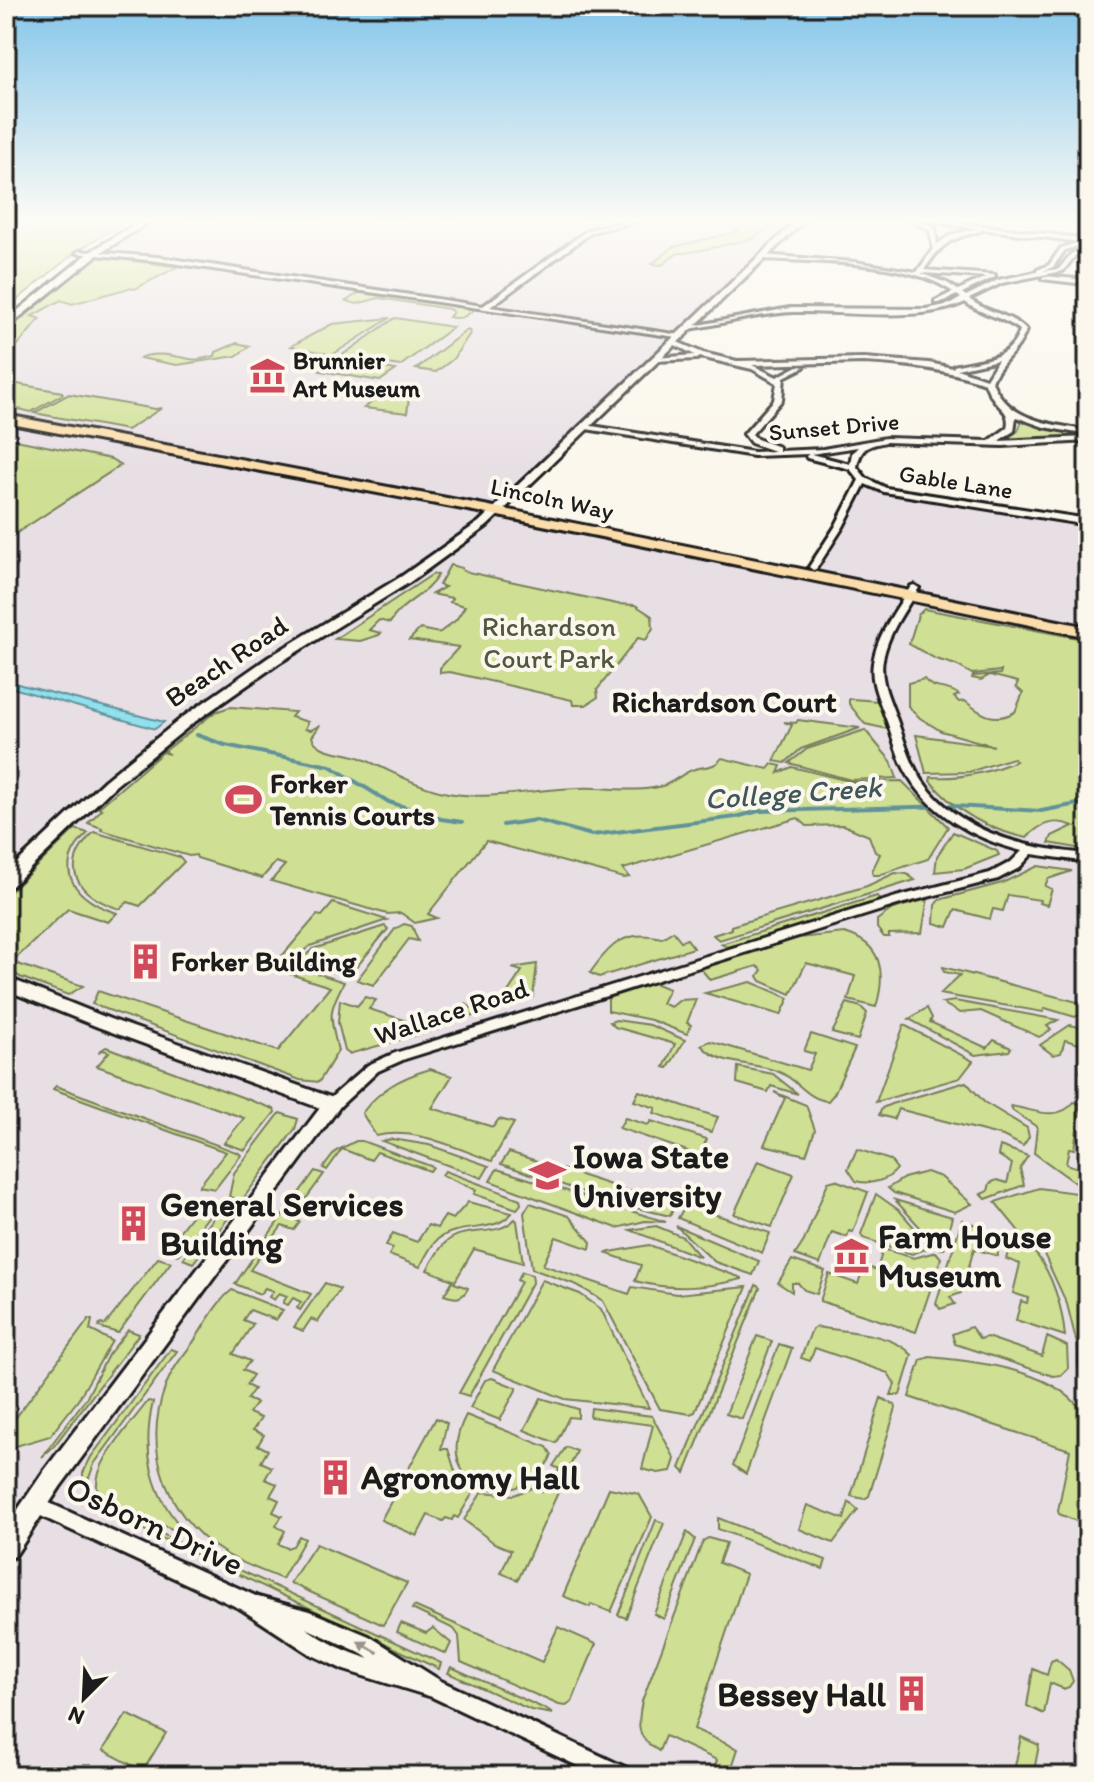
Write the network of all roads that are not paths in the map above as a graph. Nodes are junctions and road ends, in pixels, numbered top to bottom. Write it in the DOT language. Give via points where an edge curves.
graph roads {
  1 [pos="32,304"];
  2 [pos="466,304"];
  3 [pos="489,304"];
  4 [pos="715,304"];
  5 [pos="931,304"];
  6 [pos="950,304"];
  7 [pos="972,304"];
  8 [pos="485,307"];
  9 [pos="926,311"];
  10 [pos="959,312"];
  11 [pos="968,312"];
  12 [pos="989,314"];
  13 [pos="703,316"];
  14 [pos="6,325"];
  15 [pos="690,327"];
  16 [pos="678,340"];
  17 [pos="1004,357"];
  18 [pos="704,358"];
  19 [pos="656,360"];
  20 [pos="735,363"];
  21 [pos="822,363"];
  22 [pos="932,367"];
  23 [pos="779,381"];
  24 [pos="988,382"];
  25 [pos="6,412"];
  26 [pos="1010,413"];
  27 [pos="6,419"];
  28 [pos="586,427"];
  29 [pos="1088,433"];
  30 [pos="748,434"];
  31 [pos="1088,439"];
  32 [pos="988,444"];
  33 [pos="865,445"];
  34 [pos="732,452"];
  35 [pos="794,453"];
  36 [pos="853,467"];
  37 [pos="863,480"];
  38 [pos="501,508"];
  39 [pos="1088,522"];
  40 [pos="813,567"];
  41 [pos="912,592"];
  42 [pos="1088,621"];
  43 [pos="1088,632"];
  44 [pos="1029,850"];
  45 [pos="1088,858"];
  46 [pos="6,882"];
  47 [pos="6,983"];
  48 [pos="332,1105"];
  49 [pos="36,1505"];
  50 [pos="6,1548"];
  51 [pos="622,1776"];
  1 -- 14 [label="main road"];
  2 -- 8 [label="street"];
  3 -- 8 [label="street"];
  4 -- 13 [label="street, Beach Road"];
  5 -- 13 [label="street" via="781,306"];
  6 -- 9 [label="street"];
  7 -- 12 [label="street"];
  8 -- 16 [label="street"];
  9 -- 10 [label="street"];
  9 -- 15 [label="street" via="790,310"];
  11 -- 12 [label="street"];
  12 -- 17 [label="street" via="1018,323 1023,330"];
  13 -- 15 [label="street, Beach Road"];
  15 -- 16 [label="street, Beach Road"];
  16 -- 18 [label="street"];
  16 -- 19 [label="street, Beach Road"];
  17 -- 22 [label="street"];
  17 -- 24 [label="street"];
  18 -- 19 [label="street"];
  18 -- 20 [label="street"];
  19 -- 28 [label="street, Beach Road"];
  20 -- 21 [label="street"];
  20 -- 23 [label="street"];
  21 -- 22 [label="street"];
  21 -- 23 [label="street" via="794,368"];
  22 -- 24 [label="street"];
  23 -- 30 [label="street" via="778,400"];
  24 -- 26 [label="street"];
  25 -- 38 [label="main road, Lincoln Way"];
  26 -- 29 [label="street"];
  26 -- 32 [label="street" via="1011,429"];
  27 -- 38 [label="main road, Lincoln Way"];
  28 -- 34 [label="street, Sunset Drive"];
  28 -- 38 [label="street, Beach Road"];
  30 -- 34 [label="street"];
  30 -- 35 [label="street" via="766,447"];
  31 -- 32 [label="street, Sunset Drive"];
  32 -- 33 [label="street, Sunset Drive" via="901,440"];
  33 -- 35 [label="street, Sunset Drive"];
  33 -- 36 [label="street, Gable Lane" via="856,453"];
  34 -- 35 [label="street, Sunset Drive"];
  35 -- 36 [label="street"];
  36 -- 37 [label="street, Gable Lane"];
  37 -- 39 [label="street, Gable Lane" via="904,495"];
  37 -- 40 [label="street"];
  38 -- 40 [label="main road, Lincoln Way"];
  38 -- 41 [label="main road, Lincoln Way"];
  38 -- 46 [label="street, Beach Road" via="426,565 188,720 110,783"];
  40 -- 41 [label="main road, Lincoln Way"];
  41 -- 42 [label="main road, Lincoln Way"];
  41 -- 43 [label="main road, Lincoln Way"];
  41 -- 44 [label="street" via="884,641 878,680 908,764 930,797 955,817"];
  44 -- 45 [label="street"];
  44 -- 48 [label="street, Wallace Road" via="994,876 900,900 400,1056 361,1076"];
  47 -- 48 [label="street"];
  48 -- 49 [label="street, Wallace Road"];
  49 -- 50 [label="street, Wallace Road"];
  49 -- 51 [label="street, Osborn Drive" via="248,1602 330,1628 434,1688"];
}
